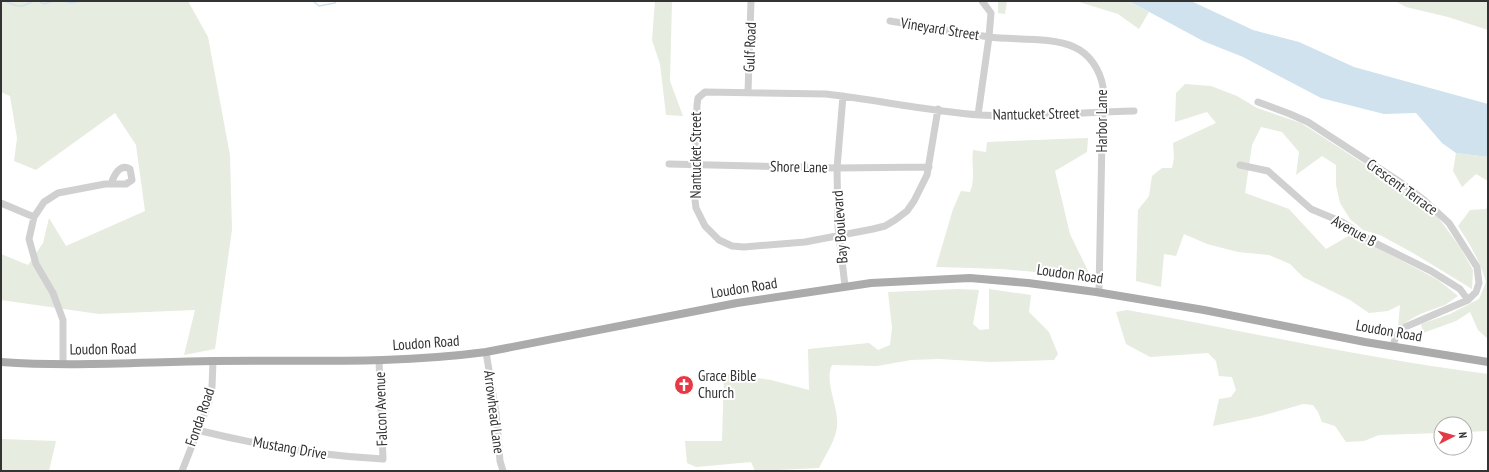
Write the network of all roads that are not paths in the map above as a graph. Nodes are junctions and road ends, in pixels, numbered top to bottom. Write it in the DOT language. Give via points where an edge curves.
graph roads {
  1 [pos="751,1"];
  2 [pos="985,3"];
  3 [pos="890,21"];
  4 [pos="989,37"];
  5 [pos="748,92"];
  6 [pos="843,96"];
  7 [pos="1258,102"];
  8 [pos="938,109"];
  9 [pos="1104,111"];
  10 [pos="1134,111"];
  11 [pos="978,115"];
  12 [pos="669,164"];
  13 [pos="695,164"];
  14 [pos="1240,165"];
  15 [pos="928,167"];
  16 [pos="837,168"];
  17 [pos="111,184"];
  18 [pos="1,203"];
  19 [pos="34,216"];
  20 [pos="839,235"];
  21 [pos="845,286"];
  22 [pos="1099,292"];
  23 [pos="1468,300"];
  24 [pos="1393,346"];
  25 [pos="486,352"];
  26 [pos="379,360"];
  27 [pos="213,361"];
  28 [pos="1,362"];
  29 [pos="1488,362"];
  30 [pos="63,363"];
  31 [pos="197,430"];
  32 [pos="383,458"];
  33 [pos="182,471"];
  34 [pos="503,471"];
  1 -- 5 [label="street, Gulf Road"];
  2 -- 4 [label="street, Vineyard Street" via="991,12"];
  3 -- 4 [label="street, Vineyard Street"];
  4 -- 9 [label="street, Harbor Lane" via="1063,44 1078,49 1091,60 1101,75"];
  4 -- 11 [label="street, Vineyard Street"];
  5 -- 6 [label="street, Nantucket Street"];
  5 -- 13 [label="street, Nantucket Street" via="712,91 701,94 698,98"];
  6 -- 8 [label="street, Nantucket Street"];
  6 -- 16 [label="street, Bay Boulevard"];
  7 -- 23 [label="street, Crescent Terrace" via="1308,122 1400,182 1434,209 1458,236 1477,267 1479,283 1476,292"];
  8 -- 11 [label="street, Nantucket Street"];
  8 -- 15 [label="street, Nantucket Street"];
  9 -- 10 [label="street, Nantucket Street"];
  9 -- 11 [label="street, Nantucket Street" via="1022,116"];
  9 -- 22 [label="street, Harbor Lane"];
  12 -- 13 [label="street, Shore Lane"];
  13 -- 16 [label="street, Shore Lane"];
  13 -- 20 [label="street, Nantucket Street" via="695,200 700,218 711,233 726,244 752,247 805,242"];
  14 -- 23 [label="street, Avenue B" via="1268,171 1311,209 1342,222 1371,241 1431,271 1460,288"];
  15 -- 16 [label="street, Shore Lane"];
  15 -- 20 [label="street, Nantucket Street" via="923,185 914,201 901,215 885,226"];
  16 -- 20 [label="street, Bay Boulevard"];
  17 -- 19 [label="street" via="58,193 44,202"];
  18 -- 19 [label="street"];
  19 -- 30 [label="street" via="29,239 36,264 53,293 63,320"];
  20 -- 21 [label="street, Bay Boulevard"];
  21 -- 22 [label="main road, Loudon Road" via="970,278"];
  21 -- 25 [label="main road, Loudon Road" via="730,304"];
  22 -- 24 [label="main road, Loudon Road"];
  23 -- 24 [label="street" via="1405,327 1396,336"];
  24 -- 29 [label="main road, Loudon Road"];
  25 -- 26 [label="main road, Loudon Road" via="461,356"];
  25 -- 34 [label="street, Arrowhead Lane"];
  26 -- 27 [label="main road, Loudon Road"];
  26 -- 32 [label="street, Falcon Avenue"];
  27 -- 30 [label="main road, Loudon Road"];
  27 -- 31 [label="street, Fonda Road" via="212,387"];
  28 -- 30 [label="main road, Loudon Road"];
  31 -- 32 [label="street, Mustang Drive" via="308,452 342,457"];
  31 -- 33 [label="street, Fonda Road"];
}
